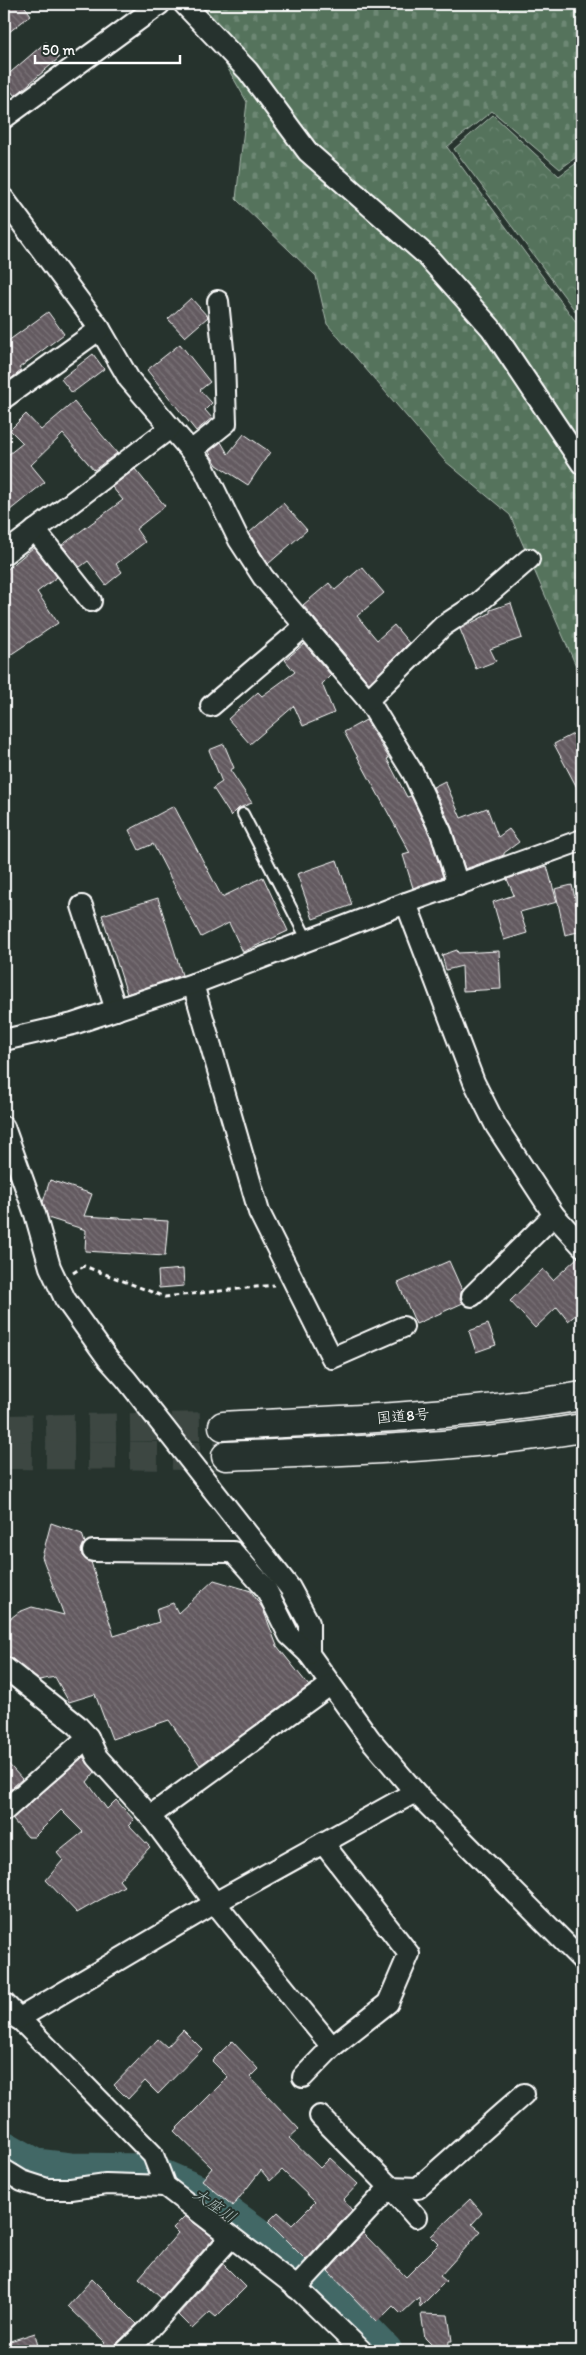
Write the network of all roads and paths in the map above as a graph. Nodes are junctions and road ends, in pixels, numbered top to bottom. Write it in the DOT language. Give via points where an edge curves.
graph roads {
  1 [pos="160,4"];
  2 [pos="184,4"];
  3 [pos="4,118"];
  4 [pos="4,199"];
  5 [pos="218,301"];
  6 [pos="100,328"];
  7 [pos="4,398"];
  8 [pos="170,428"];
  9 [pos="191,451"];
  10 [pos="582,464"];
  11 [pos="35,530"];
  12 [pos="4,554"];
  13 [pos="529,559"];
  14 [pos="91,601"];
  15 [pos="306,626"];
  16 [pos="368,700"];
  17 [pos="211,706"];
  18 [pos="243,814"];
  19 [pos="582,840"];
  20 [pos="458,885"];
  21 [pos="406,903"];
  22 [pos="82,906"];
  23 [pos="308,941"];
  24 [pos="193,984"];
  25 [pos="116,1010"];
  26 [pos="4,1040"];
  27 [pos="4,1127"];
  28 [pos="554,1214"];
  29 [pos="582,1246"];
  30 [pos="57,1282"];
  31 [pos="295,1283"];
  32 [pos="472,1296"];
  33 [pos="403,1327"];
  34 [pos="582,1396"];
  35 [pos="223,1426"];
  36 [pos="582,1428"];
  37 [pos="226,1456"];
  38 [pos="93,1551"];
  39 [pos="309,1654"];
  40 [pos="4,1667"];
  41 [pos="330,1685"];
  42 [pos="88,1737"];
  43 [pos="415,1792"];
  44 [pos="4,1811"];
  45 [pos="150,1816"];
  46 [pos="324,1843"];
  47 [pos="215,1903"];
  48 [pos="582,1960"];
  49 [pos="4,2003"];
  50 [pos="18,2019"];
  51 [pos="332,2047"];
  52 [pos="303,2077"];
  53 [pos="524,2094"];
  54 [pos="320,2116"];
  55 [pos="4,2170"];
  56 [pos="166,2186"];
  57 [pos="390,2187"];
  58 [pos="416,2217"];
  59 [pos="231,2237"];
  60 [pos="296,2288"];
  61 [pos="126,2351"];
  62 [pos="362,2351"];
  1 -- 3 [label="street"];
  2 -- 10 [label="street" via="248,71 308,152 426,255 484,321"];
  4 -- 6 [label="street"];
  5 -- 9 [label="street" via="226,422"];
  6 -- 7 [label="street"];
  6 -- 8 [label="street" via="129,379"];
  8 -- 9 [label="street"];
  8 -- 11 [label="street"];
  9 -- 15 [label="street" via="202,464 239,540 263,577"];
  11 -- 12 [label="street"];
  11 -- 14 [label="street"];
  13 -- 16 [label="street" via="478,603 443,626"];
  15 -- 16 [label="street"];
  15 -- 17 [label="street"];
  16 -- 20 [label="street" via="417,781 441,832"];
  18 -- 23 [label="lane"];
  19 -- 20 [label="street"];
  20 -- 21 [label="street"];
  21 -- 23 [label="street"];
  21 -- 28 [label="street" via="474,1082 496,1126"];
  22 -- 25 [label="street"];
  23 -- 24 [label="street"];
  24 -- 25 [label="street"];
  24 -- 31 [label="street" via="259,1212"];
  25 -- 26 [label="street"];
  27 -- 30 [label="street"];
  28 -- 29 [label="street"];
  28 -- 32 [label="street"];
  30 -- 31 [label="path" via="84,1266 165,1297"];
  30 -- 39 [label="street" via="65,1299 108,1359 290,1588 309,1623"];
  31 -- 33 [label="street" via="332,1358"];
  34 -- 35 [label="highway, 国道8号" via="379,1418"];
  36 -- 37 [label="highway, 国道8号" via="375,1450"];
  38 -- 39 [label="street" via="233,1552 266,1589 289,1635"];
  39 -- 41 [label="street"];
  40 -- 42 [label="street"];
  41 -- 43 [label="street" via="370,1740"];
  41 -- 45 [label="street"];
  42 -- 44 [label="street"];
  42 -- 45 [label="street" via="97,1757"];
  43 -- 46 [label="street"];
  43 -- 48 [label="street"];
  45 -- 47 [label="street"];
  46 -- 47 [label="street"];
  46 -- 51 [label="street" via="409,1954 388,2003"];
  47 -- 50 [label="street"];
  47 -- 51 [label="street"];
  49 -- 50 [label="street"];
  50 -- 56 [label="street" via="153,2155"];
  51 -- 52 [label="street"];
  53 -- 57 [label="street" via="418,2188"];
  54 -- 57 [label="street"];
  55 -- 56 [label="street" via="22,2181 47,2189 106,2184"];
  56 -- 59 [label="street"];
  57 -- 58 [label="street"];
  57 -- 60 [label="street"];
  59 -- 60 [label="street"];
  59 -- 61 [label="street"];
  60 -- 62 [label="street"];
}
